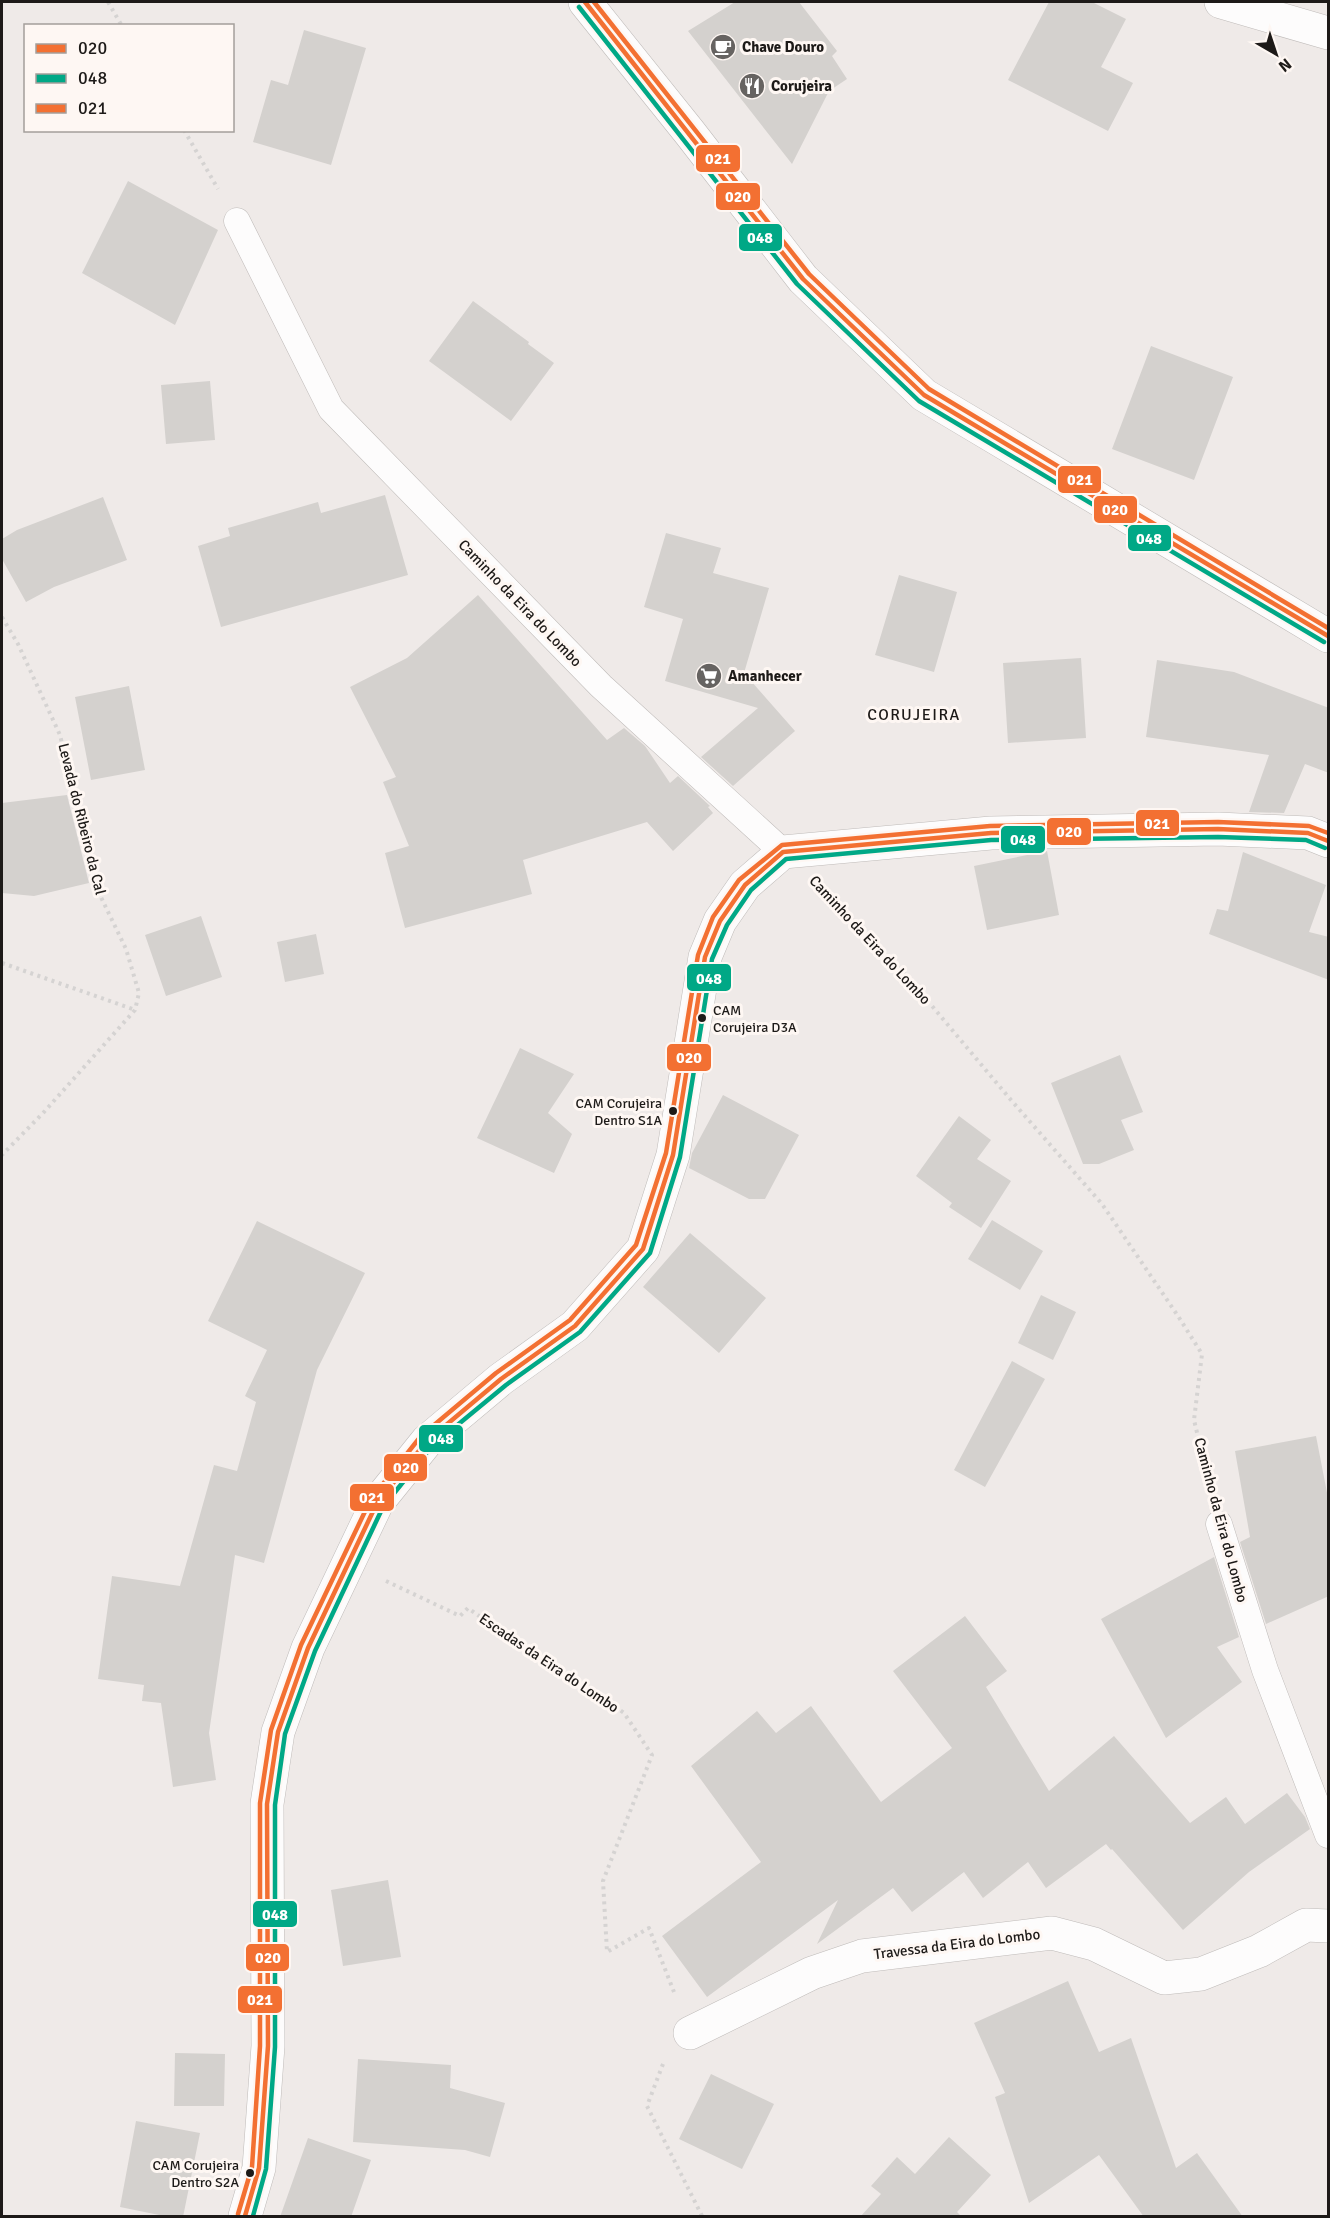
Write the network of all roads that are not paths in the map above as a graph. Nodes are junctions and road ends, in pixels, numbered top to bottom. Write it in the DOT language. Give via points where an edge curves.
graph roads {
  1 [pos="585,2"];
  2 [pos="1221,2"];
  3 [pos="1329,33"];
  4 [pos="237,221"];
  5 [pos="1329,636"];
  6 [pos="1329,842"];
  7 [pos="783,852"];
  8 [pos="1219,1524"];
  9 [pos="1329,1836"];
  10 [pos="1329,1926"];
  11 [pos="690,2033"];
  12 [pos="241,2214"];
  1 -- 5 [label="street" via="803,279 924,395"];
  2 -- 3 [label="street"];
  4 -- 7 [label="lane, Caminho da Eira do Lombo" via="331,409 601,686"];
  6 -- 7 [label="street" via="1308,833 1218,828 991,833"];
  7 -- 12 [label="street" via="745,885 720,921 705,957 673,1155 643,1249 575,1326 501,1379 427,1441 377,1503 308,1648 278,1732 267,1804 268,2046 259,2168"];
  8 -- 9 [label="lane, Caminho da Eira do Lombo" via="1265,1670"];
  10 -- 11 [label="street, Travessa da Eira do Lombo" via="1306,1925 1259,1951 1201,1974 1164,1978 1094,1944 1052,1933 862,1956 812,1973"];
}
